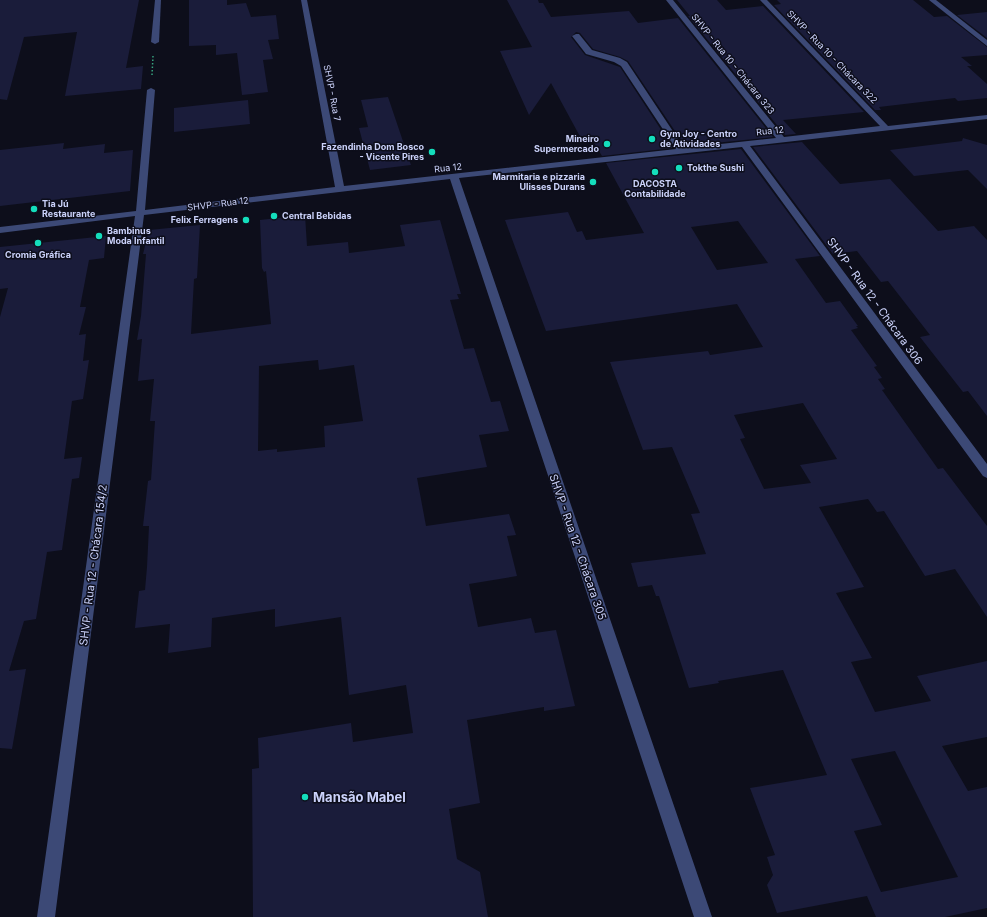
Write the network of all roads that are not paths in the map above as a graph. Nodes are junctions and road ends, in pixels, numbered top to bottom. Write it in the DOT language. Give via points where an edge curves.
graph roads {
  1 [pos="158,0"];
  2 [pos="304,0"];
  3 [pos="669,0"];
  4 [pos="763,0"];
  5 [pos="932,0"];
  6 [pos="576,36"];
  7 [pos="155,42"];
  8 [pos="987,44"];
  9 [pos="151,90"];
  10 [pos="987,117"];
  11 [pos="886,128"];
  12 [pos="782,140"];
  13 [pos="744,144"];
  14 [pos="682,151"];
  15 [pos="454,177"];
  16 [pos="340,189"];
  17 [pos="140,214"];
  18 [pos="0,230"];
  19 [pos="987,473"];
  20 [pos="46,917"];
  21 [pos="703,917"];
  1 -- 7 [label="street"];
  2 -- 16 [label="street, SHVP - Rua 7"];
  3 -- 12 [label="street, SHVP - Rua 10 - Chácara 323"];
  4 -- 11 [label="street, SHVP - Rua 10 - Chácara 322"];
  5 -- 8 [label="street"];
  6 -- 14 [label="street" via="589,52 624,64"];
  9 -- 17 [label="street, SHVP - Rua 12 - Chácara 154/2"];
  10 -- 11 [label="street, Rua 12"];
  11 -- 12 [label="street, Rua 12"];
  12 -- 13 [label="street, Rua 12"];
  13 -- 14 [label="street, Rua 12"];
  13 -- 19 [label="street, SHVP - Rua 12 - Chácara 306"];
  14 -- 15 [label="street, Rua 12"];
  15 -- 16 [label="street, Rua 12"];
  15 -- 21 [label="street, SHVP - Rua 12 - Chácara 305"];
  16 -- 17 [label="street, SHVP - Rua 12"];
  17 -- 18 [label="street, SHVP - Rua 12"];
  17 -- 20 [label="street, SHVP - Rua 12 - Chácara 154/2"];
}
